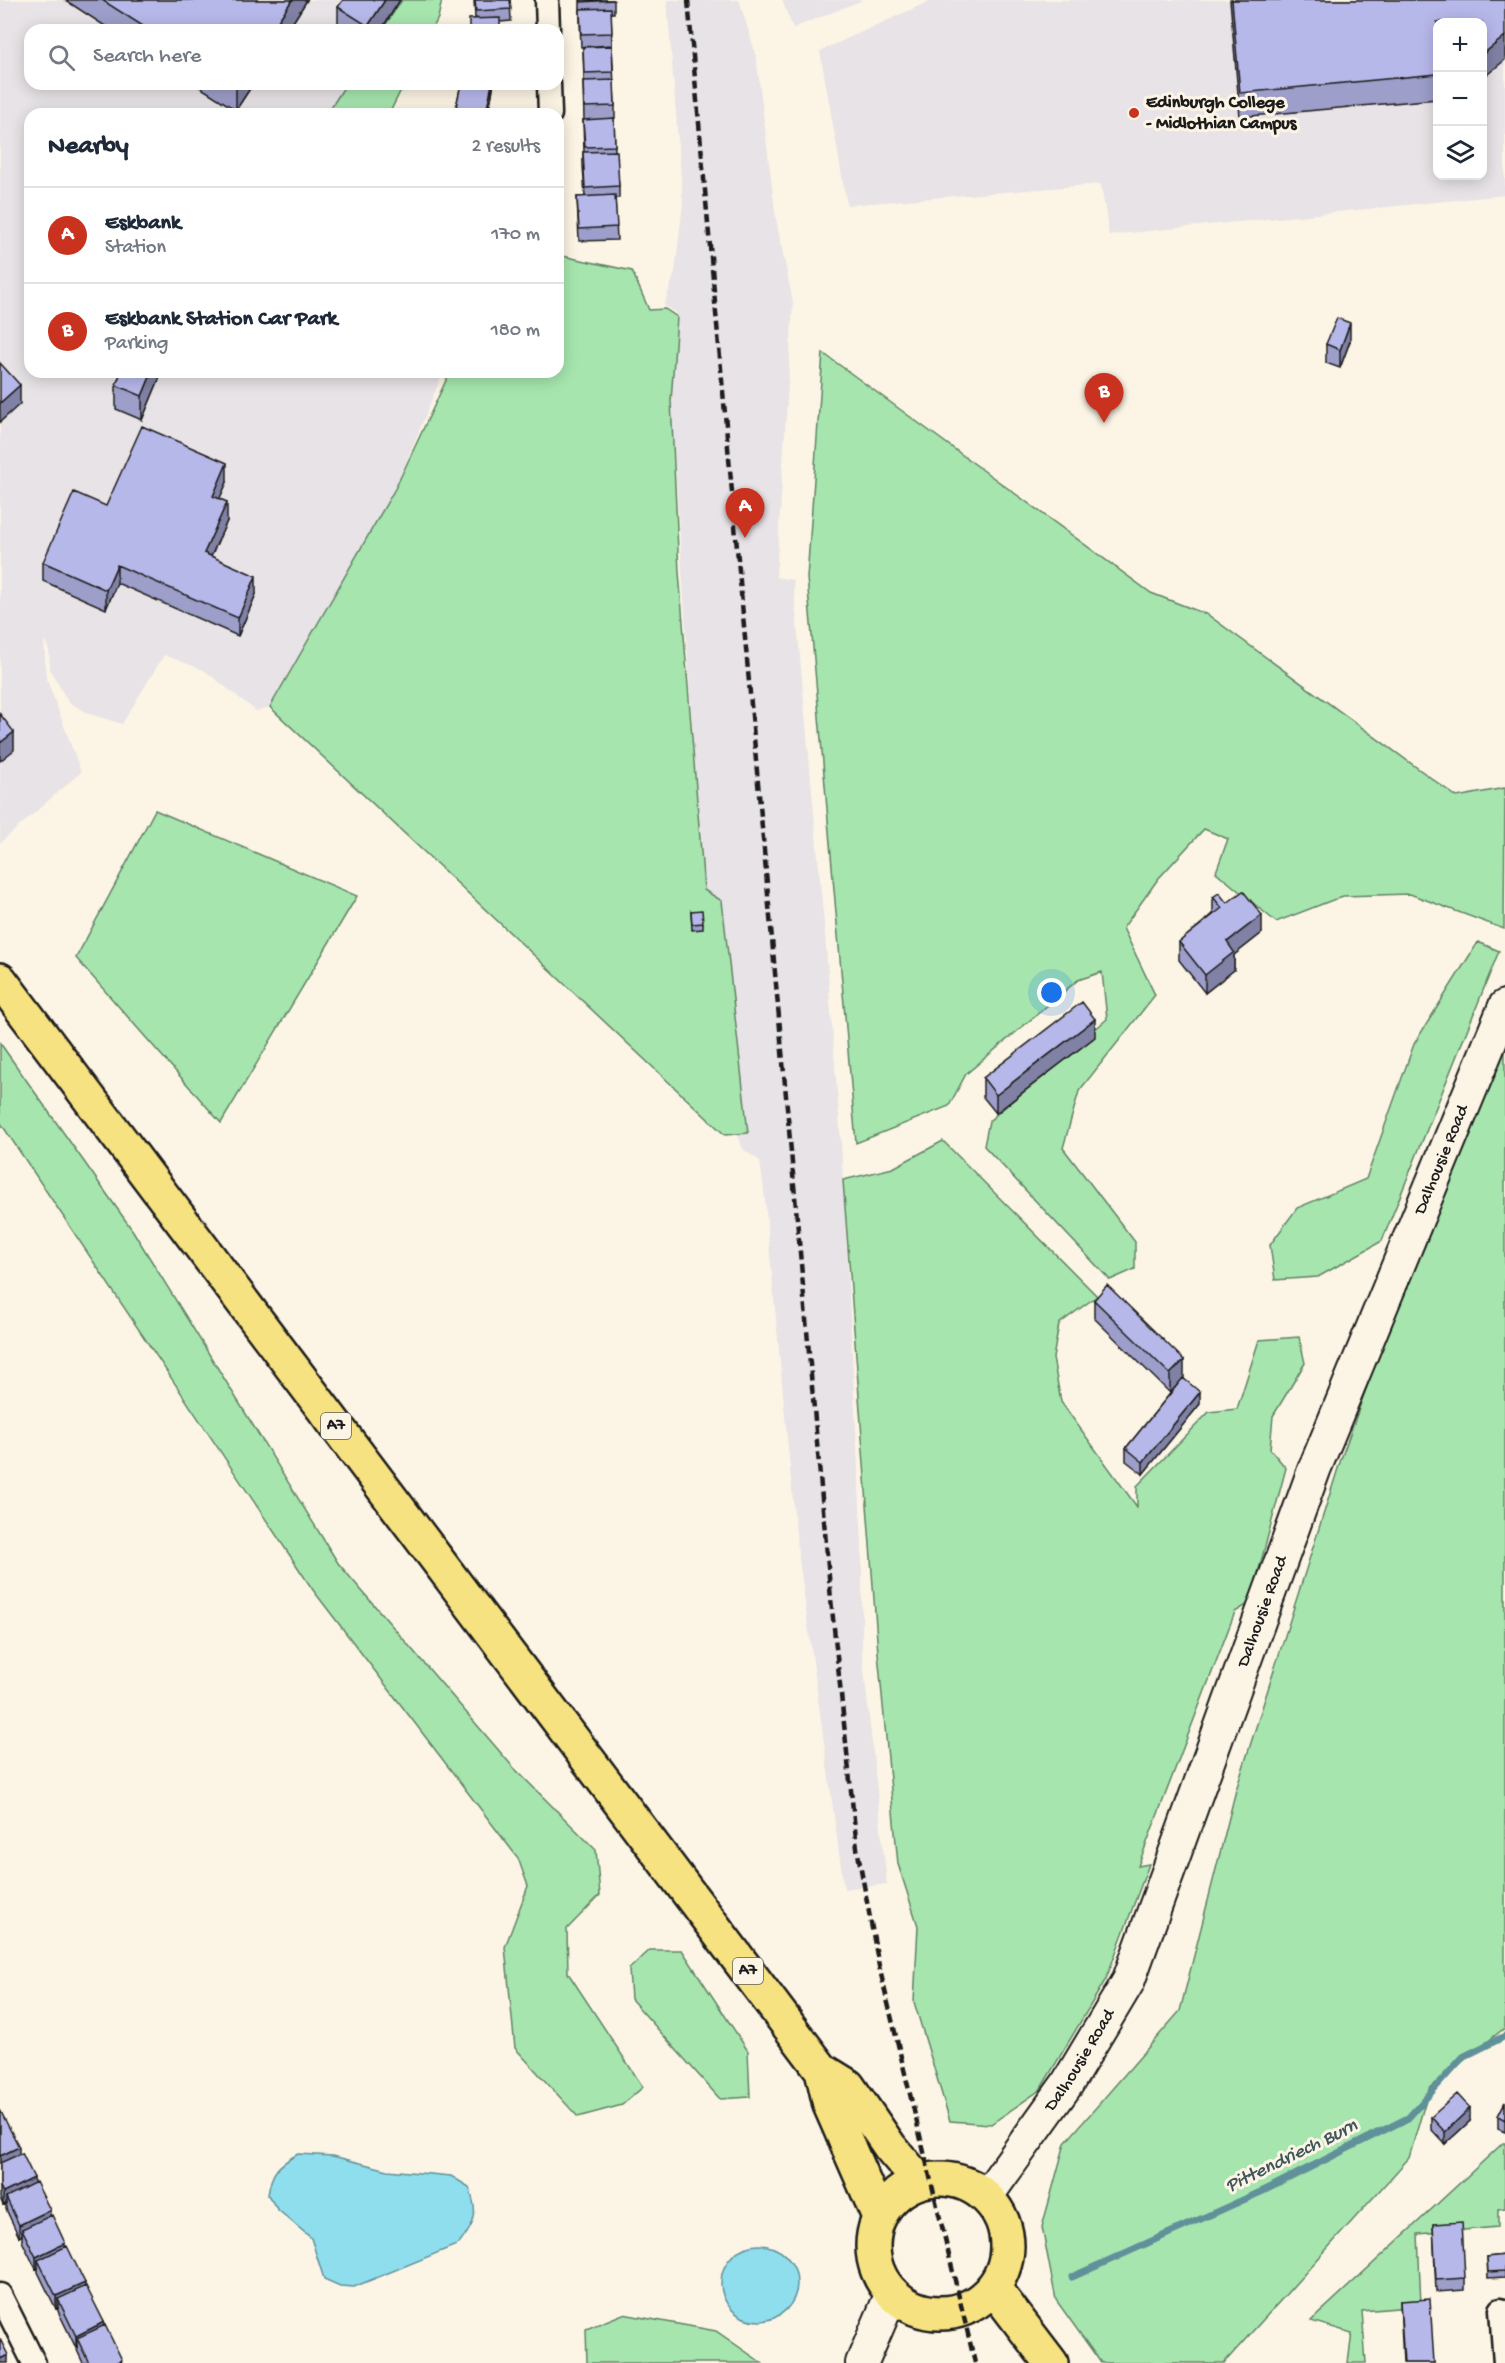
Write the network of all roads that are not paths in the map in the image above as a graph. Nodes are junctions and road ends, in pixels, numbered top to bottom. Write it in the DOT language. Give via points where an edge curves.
graph roads {
  1 [pos="547,0"];
  2 [pos="548,24"];
  3 [pos="549,90"];
  4 [pos="550,108"];
  5 [pos="0,980"];
  6 [pos="1505,1006"];
  7 [pos="822,2070"];
  8 [pos="920,2181"];
  9 [pos="986,2197"];
  10 [pos="879,2217"];
  11 [pos="993,2287"];
  12 [pos="892,2293"];
  13 [pos="0,2295"];
  14 [pos="1501,2310"];
  15 [pos="1504,2333"];
  16 [pos="34,2363"];
  17 [pos="862,2363"];
  18 [pos="1051,2363"];
  19 [pos="1504,2363"];
  1 -- 2 [label="street"];
  3 -- 4 [label="street"];
  5 -- 7 [label="main road, A7"];
  6 -- 9 [label="main road, Dalhousie Road" via="1314,1470 1128,1982 1067,2084"];
  7 -- 8 [label="main road, A7" via="848,2086 890,2147"];
  7 -- 10 [label="main road, A7" via="830,2105"];
  8 -- 9 [label="main road" via="952,2180"];
  8 -- 10 [label="main road" via="893,2198"];
  9 -- 11 [label="main road" via="1001,2218 1007,2244 1005,2263"];
  10 -- 12 [label="main road" via="873,2247 877,2270"];
  11 -- 12 [label="main road" via="970,2305 941,2313 909,2305"];
  11 -- 18 [label="main road"];
  12 -- 17 [label="main road"];
  13 -- 16 [label="street"];
  14 -- 15 [label="street"];
  15 -- 19 [label="street"];
}
